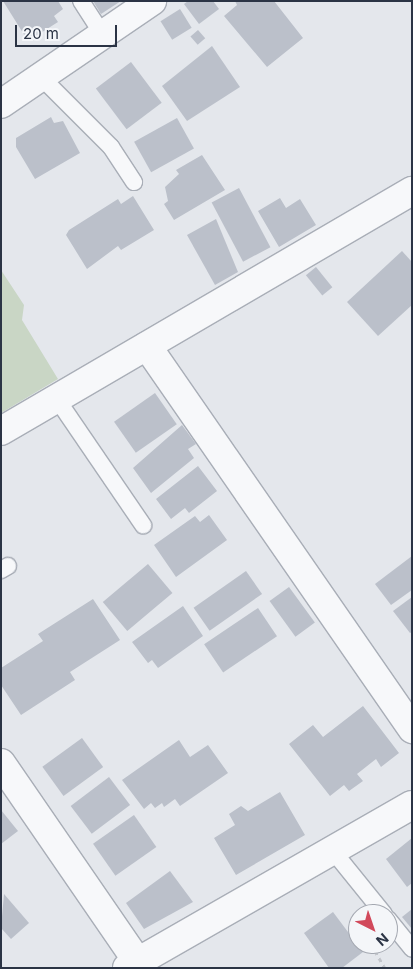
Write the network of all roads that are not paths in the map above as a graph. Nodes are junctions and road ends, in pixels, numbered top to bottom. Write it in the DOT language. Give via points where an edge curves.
graph roads {
  1 [pos="81,1"];
  2 [pos="152,1"];
  3 [pos="103,35"];
  4 [pos="41,77"];
  5 [pos="1,104"];
  6 [pos="134,182"];
  7 [pos="412,191"];
  8 [pos="148,346"];
  9 [pos="57,399"];
  10 [pos="1,431"];
  11 [pos="143,524"];
  12 [pos="412,729"];
  13 [pos="1,763"];
  14 [pos="412,805"];
  15 [pos="333,851"];
  16 [pos="376,904"];
  17 [pos="398,932"];
  18 [pos="412,949"];
  19 [pos="132,964"];
  1 -- 3 [label="lane"];
  2 -- 3 [label="street"];
  3 -- 4 [label="street"];
  4 -- 5 [label="street"];
  4 -- 6 [label="lane" via="111,147"];
  7 -- 8 [label="street"];
  8 -- 9 [label="street"];
  8 -- 12 [label="street"];
  9 -- 10 [label="street"];
  9 -- 11 [label="lane"];
  13 -- 19 [label="street"];
  14 -- 15 [label="street"];
  15 -- 16 [label="lane"];
  15 -- 19 [label="street"];
  17 -- 18 [label="lane"];
}
